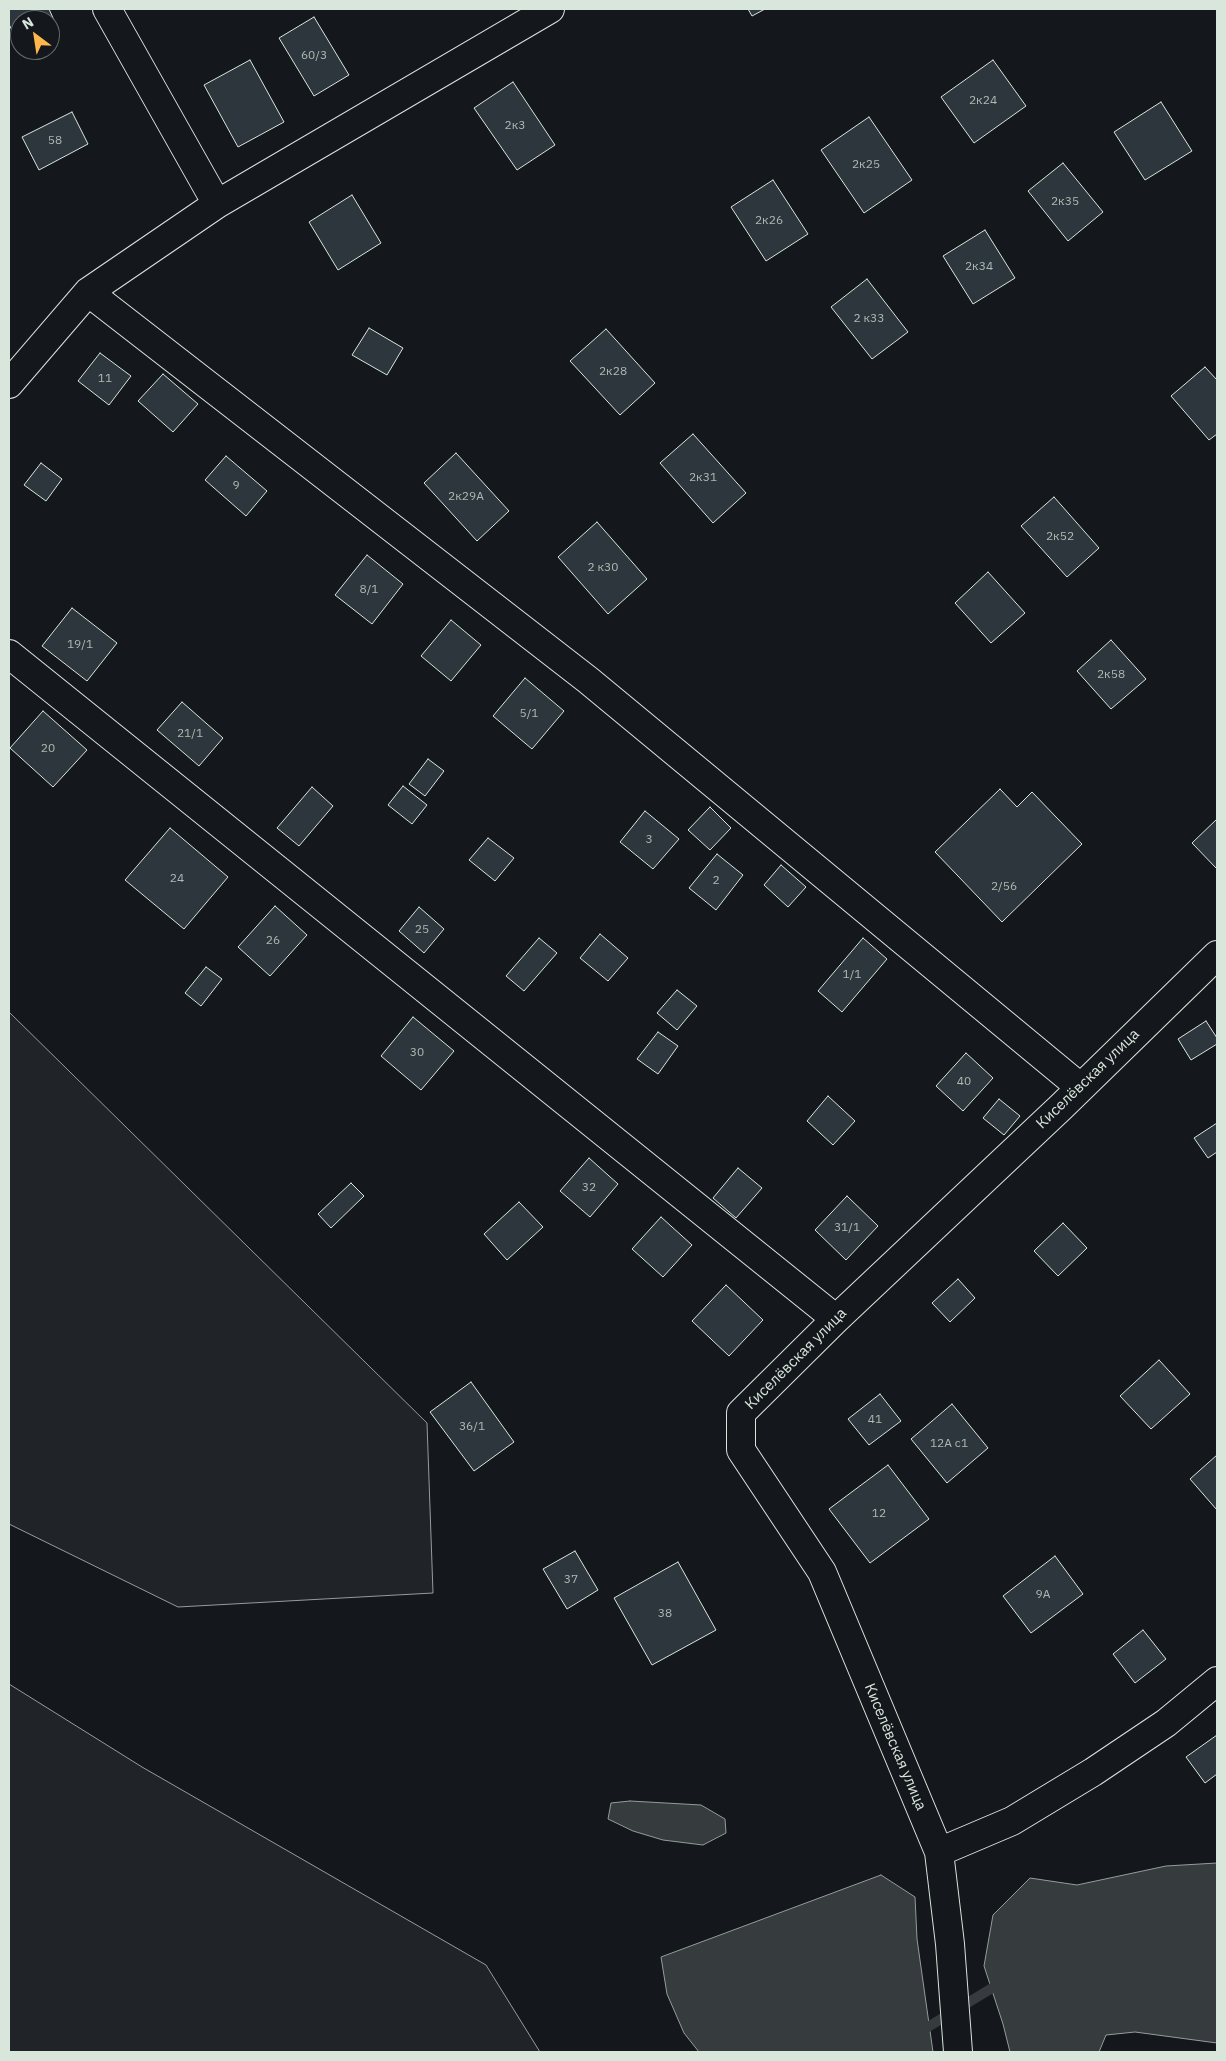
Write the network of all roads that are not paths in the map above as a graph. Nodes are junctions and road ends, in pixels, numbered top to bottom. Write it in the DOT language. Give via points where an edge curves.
graph roads {
  1 [pos="107,9"];
  2 [pos="550,9"];
  3 [pos="217,204"];
  4 [pos="88,292"];
  5 [pos="9,384"];
  6 [pos="9,654"];
  7 [pos="1217,955"];
  8 [pos="1080,1087"];
  9 [pos="836,1319"];
  10 [pos="1217,1681"];
  11 [pos="939,1852"];
  12 [pos="958,2052"];
  1 -- 3 [label="street"];
  2 -- 3 [label="street"];
  3 -- 4 [label="street"];
  4 -- 5 [label="street"];
  4 -- 8 [label="street" via="588,680"];
  6 -- 9 [label="street"];
  7 -- 8 [label="street, Киселёвская улица"];
  8 -- 9 [label="street, Киселёвская улица"];
  9 -- 11 [label="street, Киселёвская улица" via="741,1413 741,1450 822,1572"];
  10 -- 11 [label="street" via="1166,1723 1093,1772 1012,1821"];
  11 -- 12 [label="street, Киселёвская улица"];
}
